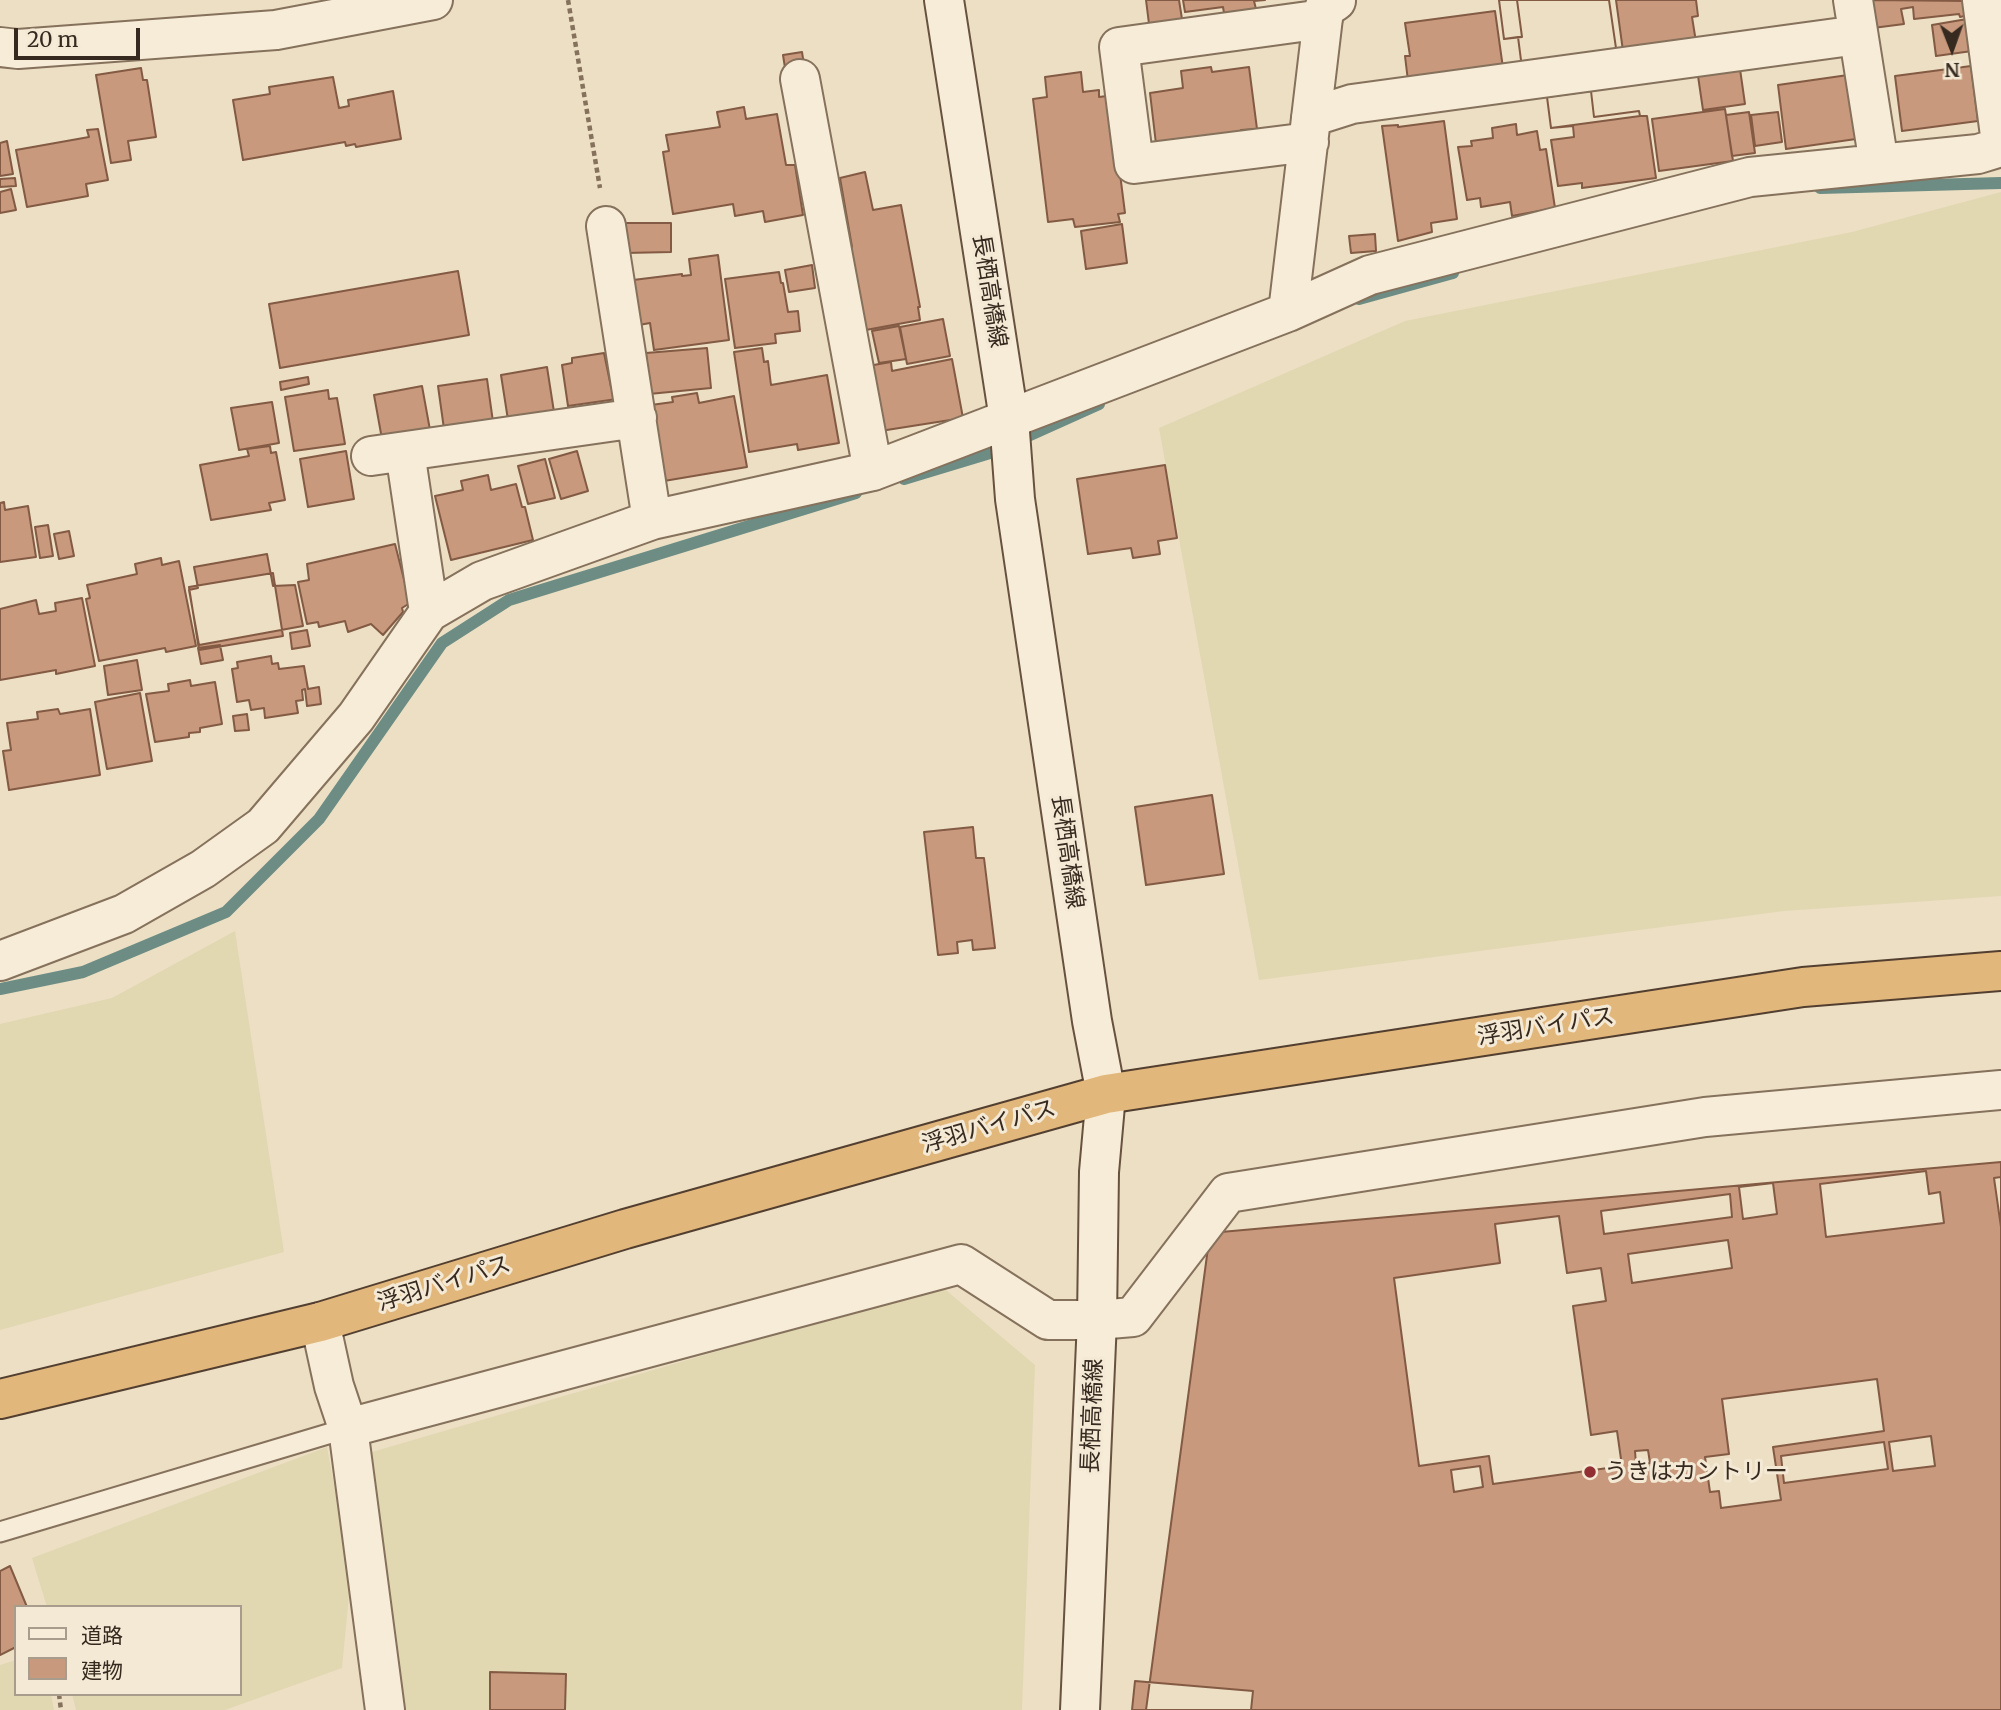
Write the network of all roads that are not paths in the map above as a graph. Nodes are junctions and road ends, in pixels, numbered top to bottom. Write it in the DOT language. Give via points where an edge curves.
graph roads {
  1 [pos="433,0"];
  2 [pos="944,0"];
  3 [pos="1982,0"];
  4 [pos="1330,10"];
  5 [pos="1855,18"];
  6 [pos="0,47"];
  7 [pos="800,79"];
  8 [pos="1310,130"];
  9 [pos="2001,145"];
  10 [pos="1879,164"];
  11 [pos="606,226"];
  12 [pos="1288,312"];
  13 [pos="637,418"];
  14 [pos="1009,419"];
  15 [pos="873,471"];
  16 [pos="652,520"];
  17 [pos="429,612"];
  18 [pos="1,953"];
  19 [pos="2001,971"];
  20 [pos="2001,1090"];
  21 [pos="1106,1094"];
  22 [pos="1097,1320"];
  23 [pos="320,1322"];
  24 [pos="0,1399"];
  25 [pos="348,1428"];
  26 [pos="0,1532"];
  27 [pos="385,1710"];
  28 [pos="1080,1710"];
  1 -- 6 [label="street" via="276,30"];
  2 -- 14 [label="street, 長栖高橋線"];
  3 -- 9 [label="street"];
  4 -- 8 [label="street"];
  4 -- 8 [label="street" via="1119,47 1134,164"];
  5 -- 8 [label="street" via="1352,104"];
  5 -- 10 [label="street"];
  7 -- 15 [label="street"];
  8 -- 12 [label="street"];
  9 -- 10 [label="street" via="1978,154"];
  10 -- 12 [label="street" via="1750,177 1370,275"];
  11 -- 13 [label="street"];
  12 -- 14 [label="street"];
  13 -- 16 [label="street"];
  13 -- 17 [label="street" via="388,454"];
  14 -- 15 [label="street"];
  14 -- 21 [label="street, 長栖高橋線" via="1014,499"];
  15 -- 16 [label="street"];
  16 -- 17 [label="street" via="482,581"];
  17 -- 18 [label="street" via="356,717 263,826 203,869 124,914"];
  19 -- 21 [label="highway, 浮羽バイパス" via="1803,987"];
  20 -- 22 [label="street" via="1705,1118 1228,1193 1133,1317"];
  21 -- 22 [label="street, 長栖高橋線" via="1099,1172"];
  21 -- 23 [label="highway, 浮羽バイパス" via="625,1229"];
  22 -- 25 [label="street" via="1048,1320 961,1264"];
  22 -- 28 [label="street, 長栖高橋線"];
  23 -- 24 [label="highway, 浮羽バイパス"];
  23 -- 25 [label="street"];
  25 -- 26 [label="lane"];
  25 -- 27 [label="street"];
}
